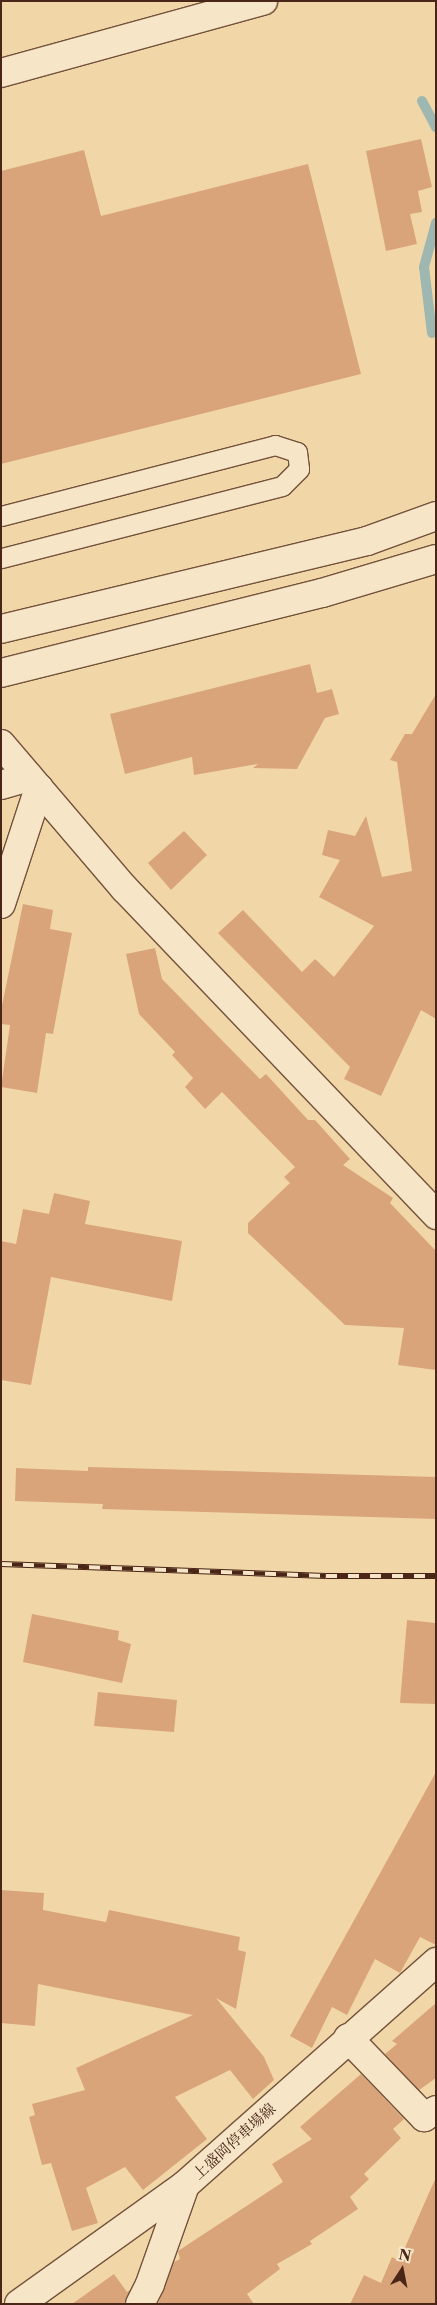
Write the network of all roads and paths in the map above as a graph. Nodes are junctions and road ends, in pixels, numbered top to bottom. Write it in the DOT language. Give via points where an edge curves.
graph roads {
  1 [pos="263,1"];
  2 [pos="1,73"];
  3 [pos="1,516"];
  4 [pos="436,516"];
  5 [pos="1,558"];
  6 [pos="436,559"];
  7 [pos="1,629"];
  8 [pos="1,673"];
  9 [pos="1,744"];
  10 [pos="34,782"];
  11 [pos="1,785"];
  12 [pos="1,904"];
  13 [pos="436,1215"];
  14 [pos="436,1962"];
  15 [pos="348,2038"];
  16 [pos="436,2110"];
  17 [pos="185,2185"];
  18 [pos="19,2304"];
  19 [pos="140,2304"];
  1 -- 2 [label="street"];
  3 -- 5 [label="lane" via="275,445 297,452 299,469 282,486"];
  4 -- 7 [label="street" via="367,540"];
  6 -- 8 [label="street" via="322,593"];
  9 -- 10 [label="street"];
  10 -- 11 [label="street"];
  10 -- 12 [label="street"];
  10 -- 13 [label="street" via="125,889"];
  14 -- 15 [label="street, 上盛岡停車場線"];
  15 -- 16 [label="street" via="424,2117"];
  15 -- 17 [label="street, 上盛岡停車場線"];
  17 -- 18 [label="street, 上盛岡停車場線"];
  17 -- 19 [label="street"];
}
